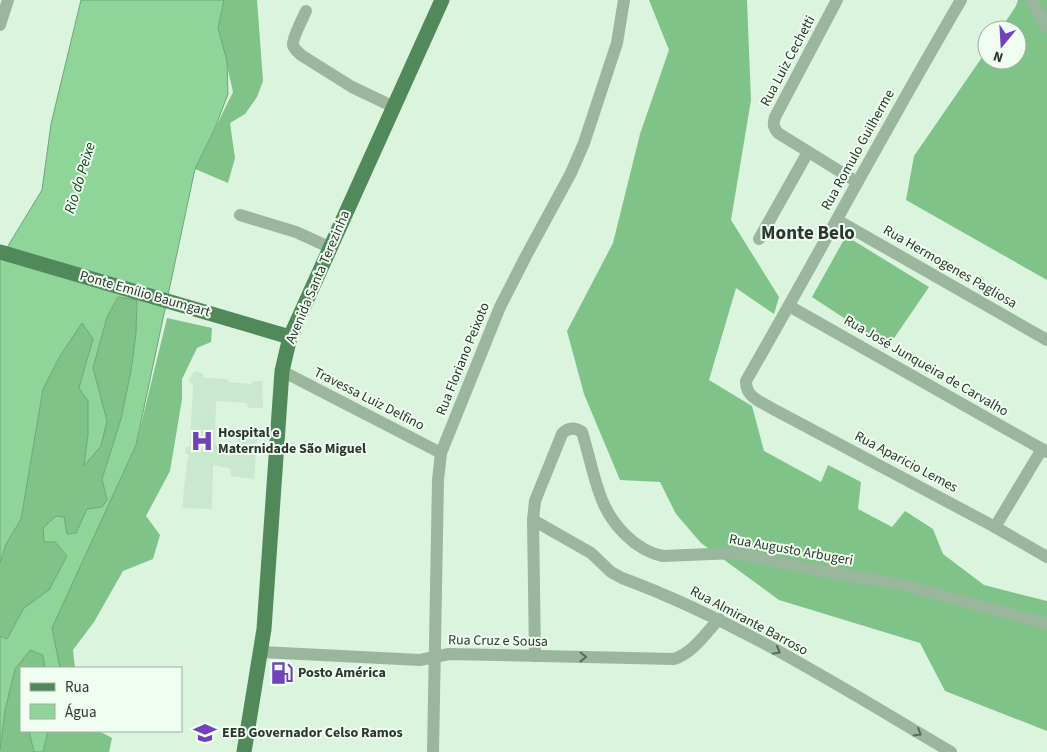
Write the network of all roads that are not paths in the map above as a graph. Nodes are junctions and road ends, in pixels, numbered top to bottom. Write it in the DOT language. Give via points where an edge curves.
graph roads {
  1 [pos="8,0"];
  2 [pos="441,0"];
  3 [pos="624,0"];
  4 [pos="837,0"];
  5 [pos="961,0"];
  6 [pos="1031,0"];
  7 [pos="306,11"];
  8 [pos="0,26"];
  9 [pos="1047,27"];
  10 [pos="394,107"];
  11 [pos="808,152"];
  12 [pos="857,182"];
  13 [pos="240,215"];
  14 [pos="837,220"];
  15 [pos="759,239"];
  16 [pos="330,247"];
  17 [pos="0,252"];
  18 [pos="789,306"];
  19 [pos="290,337"];
  20 [pos="1047,340"];
  21 [pos="282,371"];
  22 [pos="750,395"];
  23 [pos="1044,450"];
  24 [pos="441,453"];
  25 [pos="534,520"];
  26 [pos="995,527"];
  27 [pos="1047,557"];
  28 [pos="719,619"];
  29 [pos="1047,622"];
  30 [pos="262,652"];
  31 [pos="434,656"];
  32 [pos="535,656"];
  33 [pos="244,752"];
  34 [pos="433,752"];
  35 [pos="950,752"];
  1 -- 8 [label="street"];
  2 -- 10 [label="main road, Avenida Santa Terezinha"];
  3 -- 24 [label="street, Rua Floriano Peixoto" via="618,43 584,142 500,307"];
  4 -- 11 [label="street, Rua Luiz Cechetti" via="773,123 778,133"];
  5 -- 12 [label="street, Rua Romulo Guilherme"];
  6 -- 9 [label="street"];
  7 -- 10 [label="street" via="294,38 295,49 352,87"];
  10 -- 16 [label="main road, Avenida Santa Terezinha"];
  11 -- 12 [label="street, Rua Luiz Cechetti"];
  11 -- 15 [label="street"];
  12 -- 14 [label="street, Rua Romulo Guilherme"];
  13 -- 16 [label="street" via="296,232"];
  14 -- 18 [label="street, Rua Romulo Guilherme"];
  14 -- 20 [label="street, Rua Hermogenes Pagliosa"];
  16 -- 19 [label="main road, Avenida Santa Terezinha"];
  17 -- 19 [label="main road, Ponte Emílio Baumgart"];
  18 -- 22 [label="street, Rua Romulo Guilherme" via="746,381"];
  18 -- 23 [label="street, Rua José Junqueira de Carvalho"];
  19 -- 21 [label="main road, Avenida Santa Terezinha"];
  21 -- 24 [label="street, Travessa Luiz Delfino"];
  21 -- 30 [label="main road, Avenida Santa Terezinha"];
  22 -- 26 [label="street, Rua Aparicio Lemes"];
  23 -- 26 [label="street"];
  24 -- 31 [label="street, Rua Floriano Peixoto"];
  25 -- 28 [label="street, Rua Almirante Barroso" via="591,553 622,578"];
  25 -- 29 [label="street, Rua Augusto Arbugeri" via="536,501 562,434 566,429 577,428 582,432 608,512 630,539 653,554 736,553 899,584"];
  25 -- 32 [label="street, Rua Augusto Arbugeri"];
  26 -- 27 [label="street, Rua Aparicio Lemes"];
  32 -- 28 [label="street, Rua Cruz e Sousa, one-way" via="674,659 689,651"];
  28 -- 35 [label="street, Rua Almirante Barroso, one-way"];
  30 -- 31 [label="street, Rua Cruz e Sousa" via="420,660"];
  30 -- 33 [label="main road, Avenida Santa Terezinha"];
  31 -- 32 [label="street, Rua Cruz e Sousa"];
  31 -- 34 [label="street, Rua Floriano Peixoto"];
}
